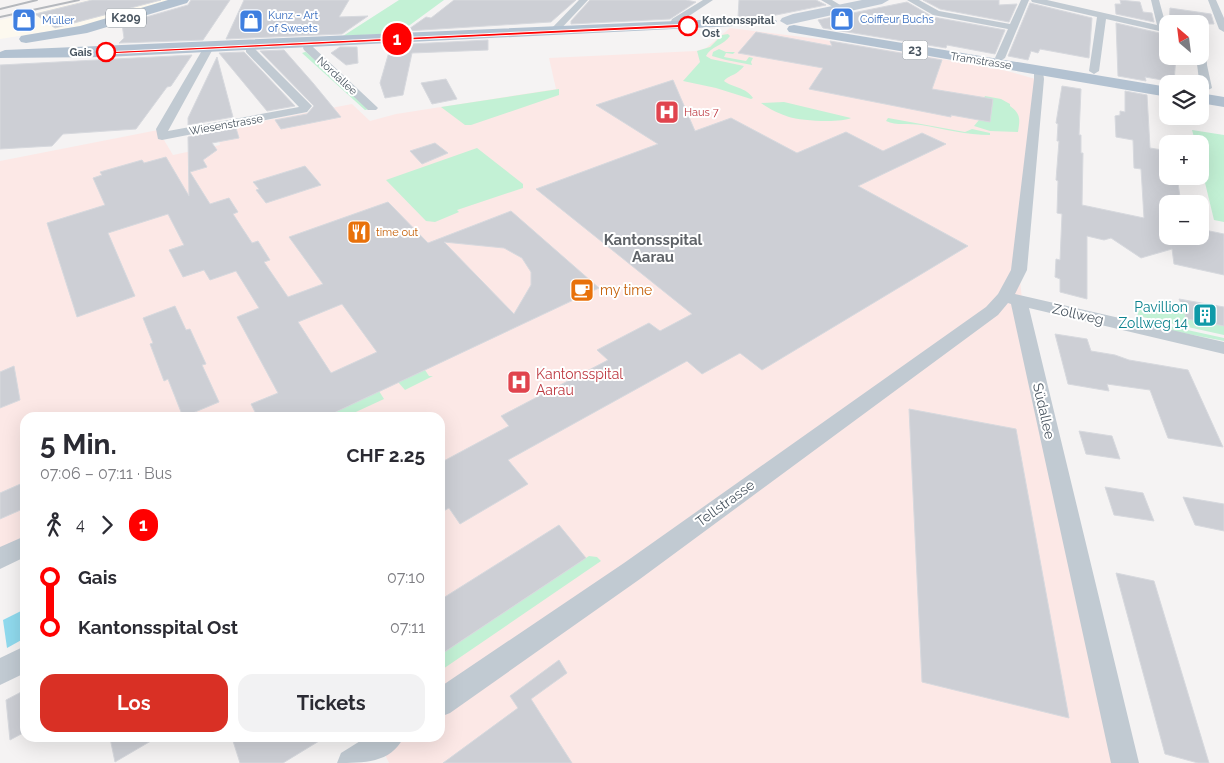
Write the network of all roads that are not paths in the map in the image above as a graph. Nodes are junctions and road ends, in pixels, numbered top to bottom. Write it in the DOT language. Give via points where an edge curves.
graph roads {
  1 [pos="182,0"];
  2 [pos="584,0"];
  3 [pos="709,0"];
  4 [pos="825,0"];
  5 [pos="882,0"];
  6 [pos="911,0"];
  7 [pos="1026,0"];
  8 [pos="1035,0"];
  9 [pos="1155,0"];
  10 [pos="1212,0"];
  11 [pos="840,8"];
  12 [pos="1109,13"];
  13 [pos="1160,15"];
  14 [pos="790,25"];
  15 [pos="674,26"];
  16 [pos="1013,27"];
  17 [pos="1159,27"];
  18 [pos="1224,30"];
  19 [pos="74,32"];
  20 [pos="553,32"];
  21 [pos="310,43"];
  22 [pos="26,46"];
  23 [pos="251,46"];
  24 [pos="209,47"];
  25 [pos="4,51"];
  26 [pos="61,54"];
  27 [pos="1000,58"];
  28 [pos="1036,70"];
  29 [pos="1094,71"];
  30 [pos="1159,90"];
  31 [pos="1209,96"];
  32 [pos="1224,102"];
  33 [pos="372,108"];
  34 [pos="1012,299"];
  35 [pos="1223,350"];
  36 [pos="20,548"];
  37 [pos="0,558"];
  38 [pos="20,662"];
  39 [pos="0,672"];
  40 [pos="445,700"];
  41 [pos="379,742"];
  42 [pos="351,763"];
  43 [pos="1125,763"];
  1 -- 19 [label="main road, K209"];
  2 -- 20 [label="street"];
  3 -- 15 [label="street" via="675,21"];
  4 -- 11 [label="street"];
  5 -- 11 [label="main road"];
  6 -- 16 [label="street" via="936,13"];
  7 -- 16 [label="street"];
  8 -- 12 [label="street"];
  9 -- 13 [label="street"];
  10 -- 18 [label="street"];
  11 -- 14 [label="main road" via="798,17"];
  12 -- 17 [label="street"];
  12 -- 29 [label="street" via="1101,18"];
  14 -- 15 [label="main road, 23" via="781,32 768,25"];
  14 -- 28 [label="main road, Tramstrasse / 23"];
  15 -- 20 [label="main road, 23"];
  16 -- 27 [label="street"];
  19 -- 22 [label="main road, K209"];
  19 -- 26 [label="main road" via="61,42"];
  20 -- 21 [label="main road, 23"];
  21 -- 23 [label="main road, 23"];
  21 -- 33 [label="street, Nordallee" via="308,48"];
  22 -- 25 [label="main road"];
  22 -- 26 [label="main road, 23"];
  23 -- 24 [label="main road, 23"];
  23 -- 24 [label="street, Wiesenstrasse" via="250,50 306,106 303,110 162,136 162,129"];
  24 -- 26 [label="main road, 23"];
  28 -- 30 [label="main road, Tramstrasse / 23"];
  28 -- 34 [label="street" via="1039,78 1024,236"];
  31 -- 32 [label="main road"];
  34 -- 35 [label="street, Zollweg"];
  34 -- 40 [label="street, Tellstrasse" via="640,566"];
  34 -- 43 [label="street, Südallee"];
  36 -- 37 [label="street"];
  38 -- 39 [label="street"];
  41 -- 42 [label="street"];
}
